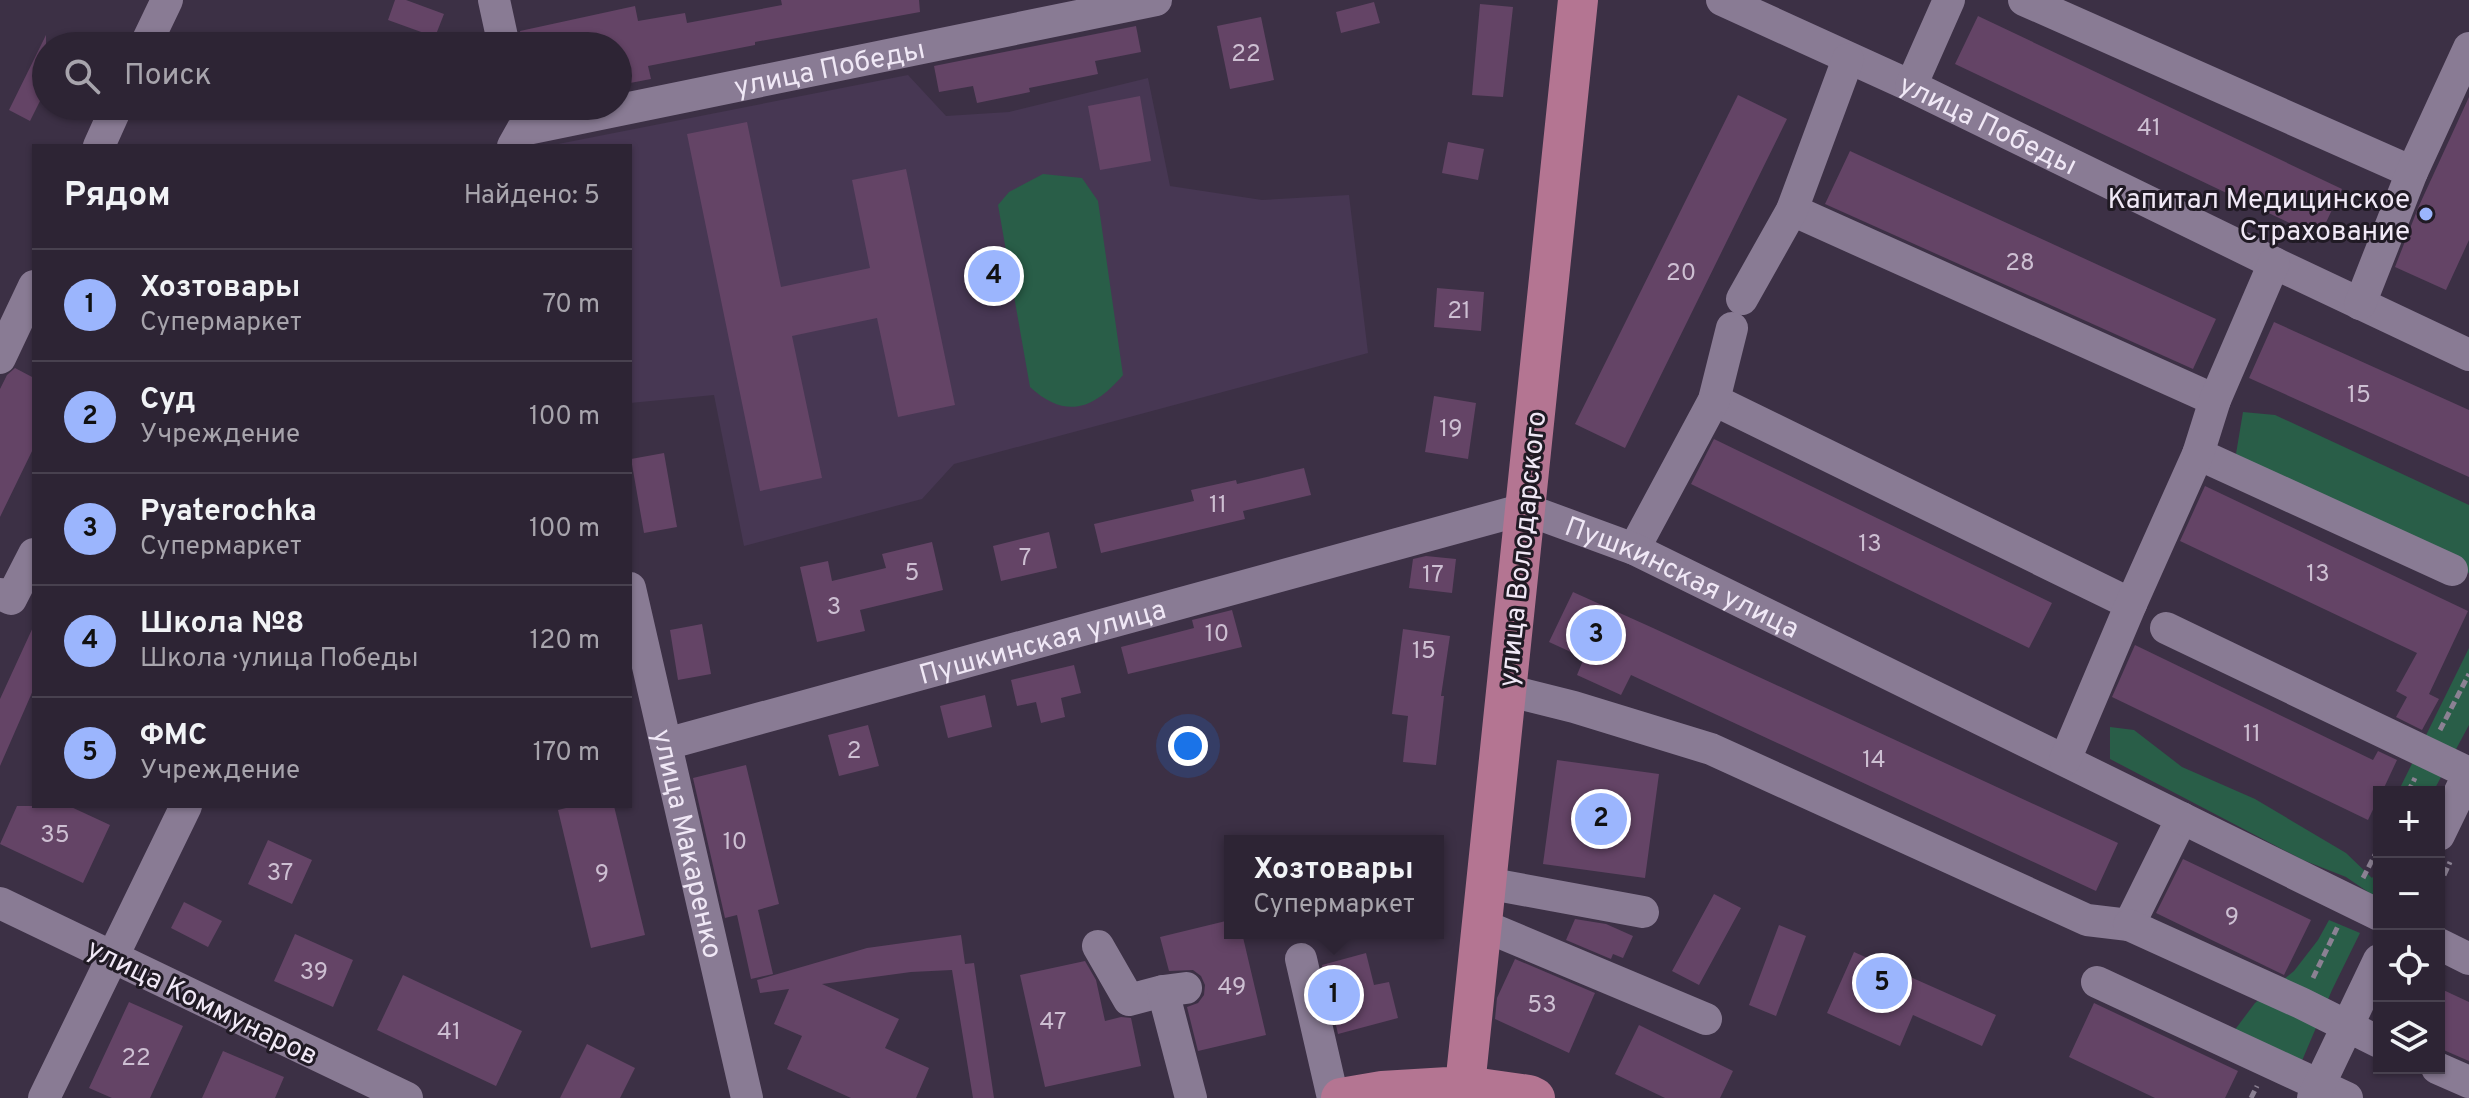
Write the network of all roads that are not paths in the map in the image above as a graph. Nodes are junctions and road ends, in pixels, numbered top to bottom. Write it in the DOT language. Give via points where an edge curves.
graph roads {
  1 [pos="167,0"];
  2 [pos="494,0"];
  3 [pos="1156,0"];
  4 [pos="1578,0"];
  5 [pos="1722,0"];
  6 [pos="1949,0"];
  7 [pos="2024,0"];
  8 [pos="152,32"];
  9 [pos="501,32"];
  10 [pos="2469,48"];
  11 [pos="1848,59"];
  12 [pos="1911,86"];
  13 [pos="632,109"];
  14 [pos="111,120"];
  15 [pos="577,120"];
  16 [pos="519,132"];
  17 [pos="100,144"];
  18 [pos="2412,172"];
  19 [pos="1792,210"];
  20 [pos="2274,263"];
  21 [pos="32,292"];
  22 [pos="2360,304"];
  23 [pos="15,345"];
  24 [pos="2469,355"];
  25 [pos="1714,400"];
  26 [pos="2215,400"];
  27 [pos="2198,454"];
  28 [pos="1525,509"];
  29 [pos="1634,549"];
  30 [pos="32,558"];
  31 [pos="2452,570"];
  32 [pos="0,594"];
  33 [pos="632,597"];
  34 [pos="2131,604"];
  35 [pos="2166,628"];
  36 [pos="1506,690"];
  37 [pos="666,744"];
  38 [pos="2065,760"];
  39 [pos="2469,773"];
  40 [pos="2462,807"];
  41 [pos="185,808"];
  42 [pos="2182,818"];
  43 [pos="2445,828"];
  44 [pos="1486,883"];
  45 [pos="0,903"];
  46 [pos="2365,908"];
  47 [pos="1643,912"];
  48 [pos="1482,925"];
  49 [pos="2129,925"];
  50 [pos="1098,946"];
  51 [pos="2445,947"];
  52 [pos="111,957"];
  53 [pos="1301,959"];
  54 [pos="2469,959"];
  55 [pos="2373,973"];
  56 [pos="2097,982"];
  57 [pos="1706,1019"];
  58 [pos="2347,1027"];
  59 [pos="2373,1039"];
  60 [pos="2445,1072"];
  61 [pos="2469,1082"];
  62 [pos="1464,1092"];
  63 [pos="2326,1094"];
  64 [pos="44,1098"];
  65 [pos="407,1098"];
  66 [pos="747,1098"];
  67 [pos="1191,1098"];
  68 [pos="1333,1098"];
  69 [pos="1341,1098"];
  70 [pos="1535,1098"];
  1 -- 8 [label="street"];
  2 -- 9 [label="street"];
  3 -- 13 [label="street, улица Победы"];
  4 -- 28 [label="main road, улица Володарского"];
  5 -- 11 [label="street, улица Победы"];
  6 -- 12 [label="street"];
  7 -- 18 [label="street"];
  10 -- 18 [label="street"];
  11 -- 12 [label="street, улица Победы"];
  11 -- 19 [label="street"];
  12 -- 20 [label="street, улица Победы"];
  14 -- 17 [label="street"];
  15 -- 16 [label="street, улица Победы"];
  18 -- 22 [label="street"];
  19 -- 25 [label="street" via="1737,314"];
  19 -- 26 [label="street"];
  20 -- 22 [label="street, улица Победы"];
  20 -- 26 [label="street"];
  21 -- 23 [label="street"];
  22 -- 24 [label="street, улица Победы"];
  25 -- 29 [label="street"];
  25 -- 34 [label="street"];
  26 -- 27 [label="street"];
  27 -- 31 [label="street"];
  27 -- 34 [label="street"];
  28 -- 29 [label="street, Пушкинская улица"];
  28 -- 36 [label="main road, улица Володарского"];
  28 -- 37 [label="street, Пушкинская улица"];
  29 -- 38 [label="street, Пушкинская улица"];
  30 -- 32 [label="street" via="11,599"];
  33 -- 37 [label="street, улица Макаренко"];
  34 -- 38 [label="street"];
  35 -- 39 [label="street"];
  36 -- 44 [label="main road, улица Володарского"];
  36 -- 49 [label="street" via="1711,749 2087,920"];
  37 -- 66 [label="street, улица Макаренко"];
  38 -- 42 [label="street, Пушкинская улица"];
  39 -- 40 [label="street"];
  40 -- 43 [label="street"];
  41 -- 52 [label="street"];
  42 -- 46 [label="street, Пушкинская улица"];
  42 -- 49 [label="street"];
  44 -- 47 [label="street"];
  44 -- 48 [label="main road, улица Володарского"];
  45 -- 52 [label="street, улица Коммунаров"];
  48 -- 57 [label="street"];
  48 -- 62 [label="main road, улица Володарского"];
  49 -- 58 [label="street"];
  50 -- 67 [label="street" via="1129,1000 1174,990"];
  51 -- 54 [label="street"];
  52 -- 64 [label="street"];
  52 -- 65 [label="street, улица Коммунаров"];
  53 -- 68 [label="street"];
  55 -- 58 [label="street"];
  56 -- 63 [label="street"];
  58 -- 59 [label="street"];
  58 -- 63 [label="street"];
  60 -- 61 [label="street"];
  62 -- 69 [label="main road" via="1382,1091"];
  62 -- 70 [label="main road"];
}
